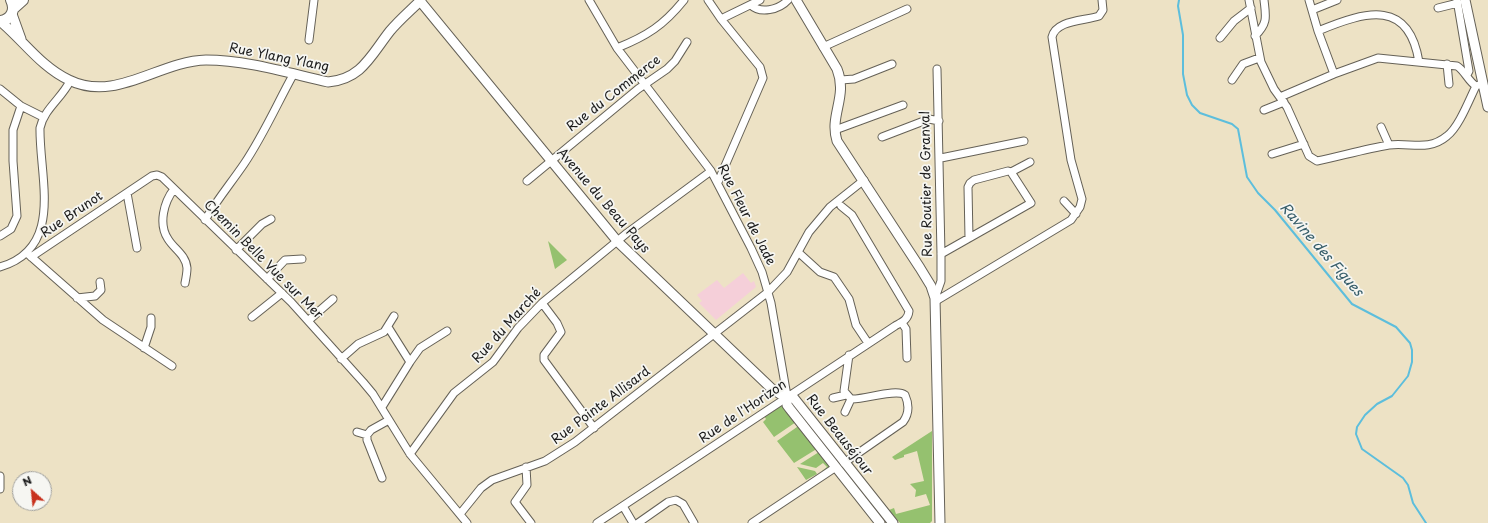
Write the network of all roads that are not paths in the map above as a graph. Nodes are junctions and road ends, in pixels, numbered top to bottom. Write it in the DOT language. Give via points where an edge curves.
graph roads {
  1 [pos="23,0"];
  2 [pos="314,0"];
  3 [pos="589,0"];
  4 [pos="684,0"];
  5 [pos="708,0"];
  6 [pos="760,0"];
  7 [pos="788,0"];
  8 [pos="796,0"];
  9 [pos="1102,0"];
  10 [pos="1249,0"];
  11 [pos="1264,0"];
  12 [pos="1309,0"];
  13 [pos="1337,0"];
  14 [pos="420,1"];
  15 [pos="1460,1"];
  16 [pos="751,4"];
  17 [pos="12,8"];
  18 [pos="1250,8"];
  19 [pos="1438,8"];
  20 [pos="907,10"];
  21 [pos="1312,10"];
  22 [pos="721,19"];
  23 [pos="0,21"];
  24 [pos="1318,31"];
  25 [pos="1255,36"];
  26 [pos="1220,38"];
  27 [pos="22,40"];
  28 [pos="310,40"];
  29 [pos="687,42"];
  30 [pos="824,47"];
  31 [pos="617,48"];
  32 [pos="1259,58"];
  33 [pos="1419,62"];
  34 [pos="892,64"];
  35 [pos="1448,64"];
  36 [pos="938,69"];
  37 [pos="1334,74"];
  38 [pos="293,75"];
  39 [pos="1467,75"];
  40 [pos="841,80"];
  41 [pos="1232,80"];
  42 [pos="70,81"];
  43 [pos="1449,84"];
  44 [pos="644,85"];
  45 [pos="1480,85"];
  46 [pos="0,89"];
  47 [pos="1282,100"];
  48 [pos="903,105"];
  49 [pos="22,106"];
  50 [pos="1488,107"];
  51 [pos="1264,110"];
  52 [pos="43,117"];
  53 [pos="939,121"];
  54 [pos="1381,127"];
  55 [pos="835,130"];
  56 [pos="882,137"];
  57 [pos="1024,141"];
  58 [pos="1304,144"];
  59 [pos="1389,145"];
  60 [pos="1272,154"];
  61 [pos="941,158"];
  62 [pos="550,161"];
  63 [pos="1030,162"];
  64 [pos="711,170"];
  65 [pos="1011,172"];
  66 [pos="152,176"];
  67 [pos="864,180"];
  68 [pos="527,181"];
  69 [pos="718,182"];
  70 [pos="174,189"];
  71 [pos="127,193"];
  72 [pos="1064,201"];
  73 [pos="841,206"];
  74 [pos="1076,214"];
  75 [pos="271,219"];
  76 [pos="205,220"];
  77 [pos="0,236"];
  78 [pos="969,238"];
  79 [pos="618,242"];
  80 [pos="137,248"];
  81 [pos="236,250"];
  82 [pos="798,252"];
  83 [pos="941,254"];
  84 [pos="29,255"];
  85 [pos="302,259"];
  86 [pos="0,267"];
  87 [pos="267,279"];
  88 [pos="100,282"];
  89 [pos="185,283"];
  90 [pos="768,292"];
  91 [pos="282,293"];
  92 [pos="77,298"];
  93 [pos="333,299"];
  94 [pos="936,300"];
  95 [pos="542,303"];
  96 [pos="394,316"];
  97 [pos="252,317"];
  98 [pos="150,318"];
  99 [pos="309,320"];
  100 [pos="902,323"];
  101 [pos="388,327"];
  102 [pos="447,331"];
  103 [pos="713,335"];
  104 [pos="868,343"];
  105 [pos="144,348"];
  106 [pos="849,355"];
  107 [pos="907,358"];
  108 [pos="341,359"];
  109 [pos="410,362"];
  110 [pos="172,366"];
  111 [pos="787,396"];
  112 [pos="848,397"];
  113 [pos="833,398"];
  114 [pos="382,407"];
  115 [pos="845,412"];
  116 [pos="388,420"];
  117 [pos="594,428"];
  118 [pos="357,432"];
  119 [pos="367,435"];
  120 [pos="410,454"];
  121 [pos="840,465"];
  122 [pos="526,467"];
  123 [pos="0,476"];
  124 [pos="382,478"];
  125 [pos="0,489"];
  126 [pos="623,506"];
  127 [pos="460,514"];
  128 [pos="941,520"];
  129 [pos="467,523"];
  130 [pos="531,523"];
  131 [pos="597,523"];
  132 [pos="633,523"];
  133 [pos="638,523"];
  134 [pos="694,523"];
  135 [pos="752,523"];
  136 [pos="880,523"];
  137 [pos="893,523"];
  1 -- 17 [label="main road"];
  2 -- 28 [label="street"];
  3 -- 31 [label="street, Rue Fleur de Jade"];
  4 -- 31 [label="street" via="660,26"];
  5 -- 22 [label="street"];
  6 -- 16 [label="street"];
  7 -- 16 [label="street" via="782,5 761,11 756,10"];
  8 -- 30 [label="street, Rue Routier de Granval"];
  9 -- 74 [label="street" via="1103,10 1099,16 1059,26 1052,37 1071,160 1082,199"];
  10 -- 18 [label="street"];
  11 -- 25 [label="street" via="1264,28"];
  12 -- 21 [label="street"];
  13 -- 21 [label="street"];
  14 -- 38 [label="street, Rue Ylang Ylang" via="398,22 369,60 352,76 341,81 328,82"];
  14 -- 62 [label="street, Avenue du Beau Pays"];
  15 -- 19 [label="street"];
  15 -- 39 [label="street" via="1469,70"];
  15 -- 45 [label="street"];
  16 -- 22 [label="street"];
  17 -- 23 [label="main road" via="7,19"];
  17 -- 27 [label="street"];
  18 -- 25 [label="street"];
  18 -- 26 [label="street" via="1234,21"];
  20 -- 30 [label="street"];
  21 -- 24 [label="street"];
  22 -- 69 [label="street" via="760,67 763,78"];
  23 -- 27 [label="street, Rue Ylang Ylang"];
  24 -- 33 [label="street" via="1367,11 1388,10 1405,19 1412,28"];
  24 -- 37 [label="street"];
  25 -- 32 [label="street"];
  27 -- 42 [label="street, Rue Ylang Ylang" via="52,71"];
  29 -- 44 [label="street, Rue du Commerce" via="675,61"];
  30 -- 40 [label="street, Rue Routier de Granval"];
  31 -- 44 [label="street, Rue Fleur de Jade"];
  32 -- 41 [label="street" via="1243,64"];
  32 -- 47 [label="street"];
  33 -- 35 [label="street"];
  33 -- 37 [label="street" via="1378,58"];
  34 -- 40 [label="street" via="854,79"];
  35 -- 39 [label="street" via="1457,66"];
  35 -- 43 [label="street"];
  36 -- 53 [label="street, Rue Routier de Granval"];
  37 -- 47 [label="street"];
  38 -- 42 [label="street, Rue Ylang Ylang" via="245,63 204,60 180,63 125,84 106,87 90,87"];
  38 -- 76 [label="street" via="244,164"];
  39 -- 45 [label="street"];
  40 -- 55 [label="street, Rue Routier de Granval" via="842,92"];
  42 -- 52 [label="street"];
  44 -- 62 [label="street, Rue du Commerce"];
  44 -- 64 [label="street, Rue Fleur de Jade"];
  45 -- 50 [label="street"];
  45 -- 59 [label="street" via="1447,136 1437,142 1419,146 1405,143"];
  46 -- 49 [label="street"];
  47 -- 51 [label="street"];
  47 -- 58 [label="street"];
  48 -- 55 [label="street, Rue Routier de Granval"];
  49 -- 52 [label="street"];
  49 -- 77 [label="street" via="13,130 17,216 11,229"];
  52 -- 84 [label="street" via="40,140 44,217"];
  53 -- 56 [label="street" via="929,119"];
  53 -- 61 [label="street, Rue Routier de Granval"];
  54 -- 59 [label="street"];
  55 -- 67 [label="street, Rue Routier de Granval" via="840,147"];
  57 -- 61 [label="street"];
  58 -- 59 [label="street" via="1309,156 1317,161"];
  58 -- 60 [label="street"];
  61 -- 83 [label="street, Rue Routier de Granval"];
  62 -- 68 [label="street, Rue du Commerce"];
  62 -- 79 [label="street, Avenue du Beau Pays"];
  63 -- 65 [label="street"];
  64 -- 69 [label="street, Rue Fleur de Jade"];
  64 -- 79 [label="street, Rue du Marché"];
  65 -- 78 [label="street" via="970,183"];
  65 -- 78 [label="street" via="1031,203"];
  66 -- 70 [label="street, Chemin Belle Vue sur Mer" via="162,177"];
  66 -- 71 [label="street, Rue Brunot"];
  67 -- 82 [label="street, Rue Pointe Allisard" via="834,202 811,229"];
  67 -- 94 [label="street, Rue Routier de Granval" via="931,286"];
  69 -- 90 [label="street, Rue Fleur de Jade" via="751,248"];
  70 -- 76 [label="street, Chemin Belle Vue sur Mer"];
  70 -- 89 [label="street" via="166,203 164,227 168,240 179,250 186,262"];
  71 -- 80 [label="street"];
  71 -- 84 [label="street, Rue Brunot"];
  72 -- 74 [label="street"];
  73 -- 100 [label="street" via="852,215 909,311"];
  74 -- 94 [label="street" via="1071,220"];
  75 -- 81 [label="street" via="262,224"];
  76 -- 81 [label="street, Chemin Belle Vue sur Mer"];
  78 -- 83 [label="street"];
  79 -- 95 [label="street, Rue du Marché"];
  79 -- 103 [label="street, Avenue du Beau Pays"];
  81 -- 87 [label="street, Chemin Belle Vue sur Mer"];
  82 -- 90 [label="street, Rue Pointe Allisard" via="787,272"];
  82 -- 104 [label="street" via="820,272 834,276 849,299 856,325"];
  83 -- 94 [label="street, Rue Routier de Granval" via="941,281"];
  84 -- 86 [label="street, Rue Brunot"];
  84 -- 92 [label="street"];
  85 -- 87 [label="street" via="285,260"];
  87 -- 91 [label="street, Chemin Belle Vue sur Mer"];
  88 -- 92 [label="street" via="101,290 97,294"];
  90 -- 103 [label="street, Rue Pointe Allisard"];
  90 -- 111 [label="street, Rue Fleur de Jade"];
  91 -- 97 [label="street"];
  91 -- 99 [label="street, Chemin Belle Vue sur Mer"];
  92 -- 105 [label="street" via="103,320"];
  93 -- 99 [label="street"];
  94 -- 128 [label="street, Rue Routier de Granval"];
  95 -- 117 [label="street" via="561,334 543,358"];
  95 -- 120 [label="street, Rue du Marché" via="518,328 490,365 454,392"];
  96 -- 101 [label="street"];
  98 -- 105 [label="street" via="151,327"];
  99 -- 108 [label="street, Chemin Belle Vue sur Mer"];
  100 -- 104 [label="street, Rue de l'Horizon"];
  100 -- 107 [label="street" via="906,329"];
  101 -- 108 [label="street" via="380,335 358,344"];
  101 -- 109 [label="street"];
  102 -- 109 [label="street" via="420,348"];
  103 -- 111 [label="street, Avenue du Beau Pays" via="773,390"];
  103 -- 117 [label="street, Rue Pointe Allisard"];
  104 -- 106 [label="street, Rue de l'Horizon"];
  105 -- 110 [label="street"];
  106 -- 111 [label="street, Rue de l'Horizon"];
  106 -- 112 [label="street" via="844,386"];
  108 -- 114 [label="street, Chemin Belle Vue sur Mer" via="374,394"];
  109 -- 114 [label="street"];
  111 -- 121 [label="street, Rue Beauséjour" via="793,397"];
  111 -- 126 [label="street, Rue de l'Horizon"];
  112 -- 113 [label="street"];
  112 -- 115 [label="street"];
  112 -- 121 [label="street" via="860,400 899,392 905,395 908,407 903,422"];
  114 -- 116 [label="street, Chemin Belle Vue sur Mer"];
  116 -- 119 [label="street"];
  116 -- 120 [label="street, Chemin Belle Vue sur Mer"];
  117 -- 122 [label="street, Rue Pointe Allisard" via="553,458"];
  118 -- 119 [label="street"];
  119 -- 124 [label="street"];
  120 -- 127 [label="street, Chemin Belle Vue sur Mer"];
  121 -- 135 [label="street"];
  121 -- 136 [label="street, Rue Beauséjour"];
  121 -- 137 [label="street, Rue Beauséjour"];
  122 -- 127 [label="street, Rue Pointe Allisard" via="499,476 486,484"];
  122 -- 130 [label="street" via="528,485 515,502"];
  123 -- 125 [label="street"];
  126 -- 131 [label="street, Rue de l'Horizon"];
  126 -- 132 [label="street"];
  127 -- 129 [label="street, Chemin Belle Vue sur Mer"];
  133 -- 134 [label="street" via="668,502 676,500 683,504"];
}
